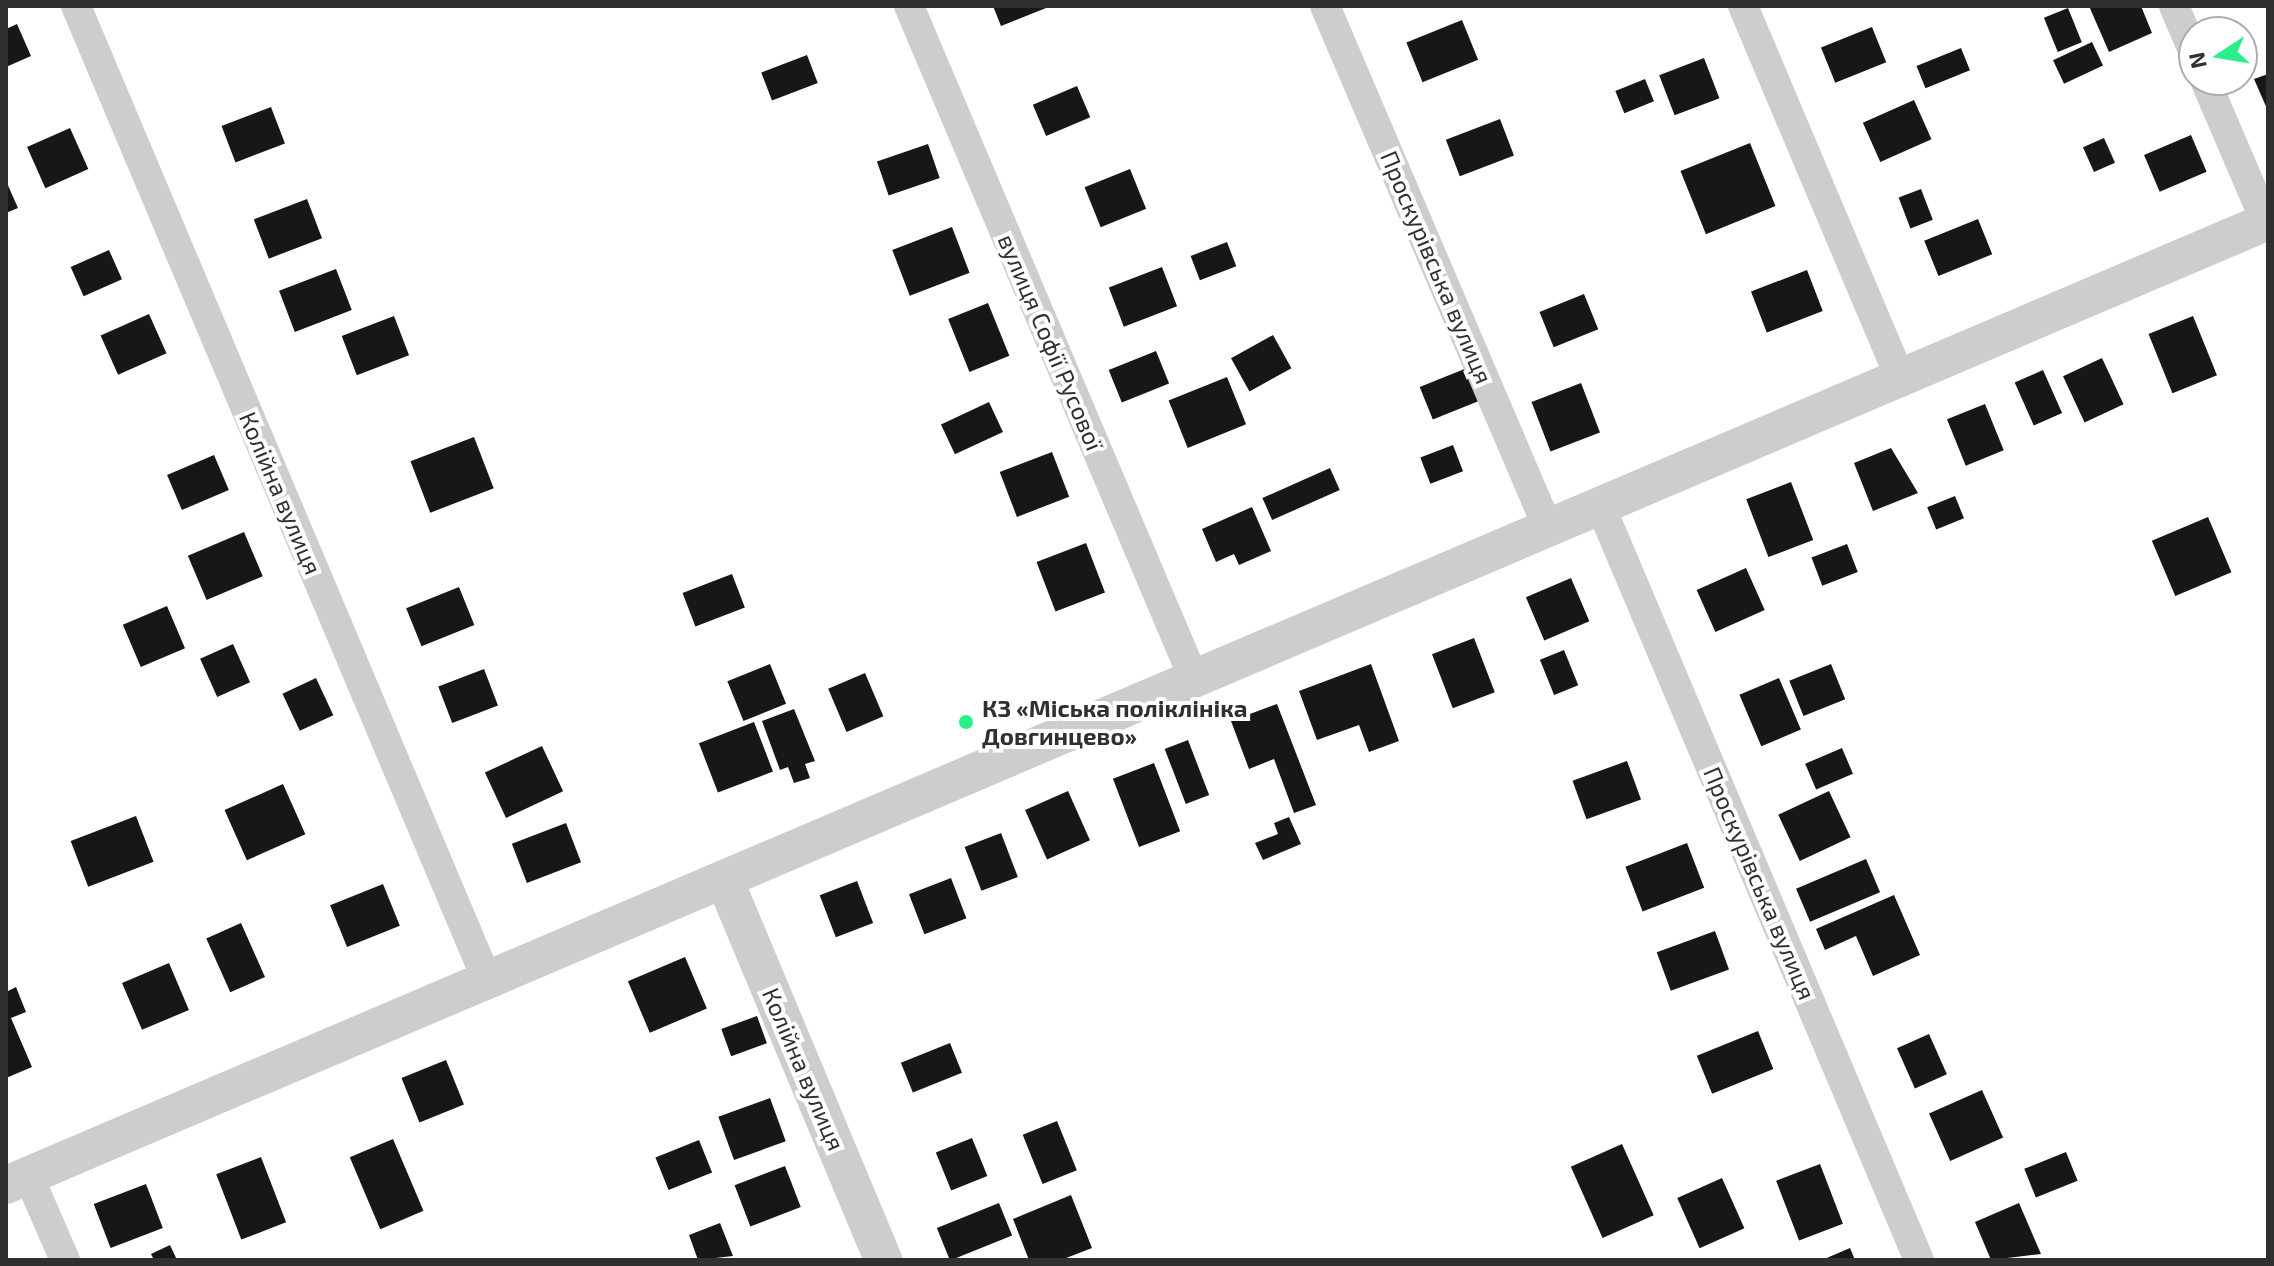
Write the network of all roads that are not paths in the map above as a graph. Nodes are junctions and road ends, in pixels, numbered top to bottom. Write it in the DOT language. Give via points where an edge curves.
graph roads {
  1 [pos="76,6"];
  2 [pos="909,6"];
  3 [pos="1325,6"];
  4 [pos="1743,6"];
  5 [pos="2212,96"];
  6 [pos="2267,222"];
  7 [pos="1900,378"];
  8 [pos="1600,505"];
  9 [pos="1548,528"];
  10 [pos="1194,679"];
  11 [pos="724,879"];
  12 [pos="487,980"];
  13 [pos="17,1180"];
  14 [pos="65,1260"];
  15 [pos="883,1260"];
  16 [pos="1919,1260"];
  1 -- 12 [label="street, Колійна вулиця"];
  2 -- 10 [label="street, вулиця Софії Русової"];
  3 -- 9 [label="street, Проскурівська вулиця"];
  4 -- 7 [label="street"];
  5 -- 6 [label="street"];
  6 -- 7 [label="street"];
  7 -- 8 [label="street"];
  8 -- 9 [label="street"];
  8 -- 16 [label="street, Проскурівська вулиця"];
  9 -- 10 [label="street"];
  10 -- 11 [label="street"];
  11 -- 12 [label="street"];
  11 -- 15 [label="street, Колійна вулиця"];
  12 -- 13 [label="street"];
  13 -- 14 [label="street"];
}
